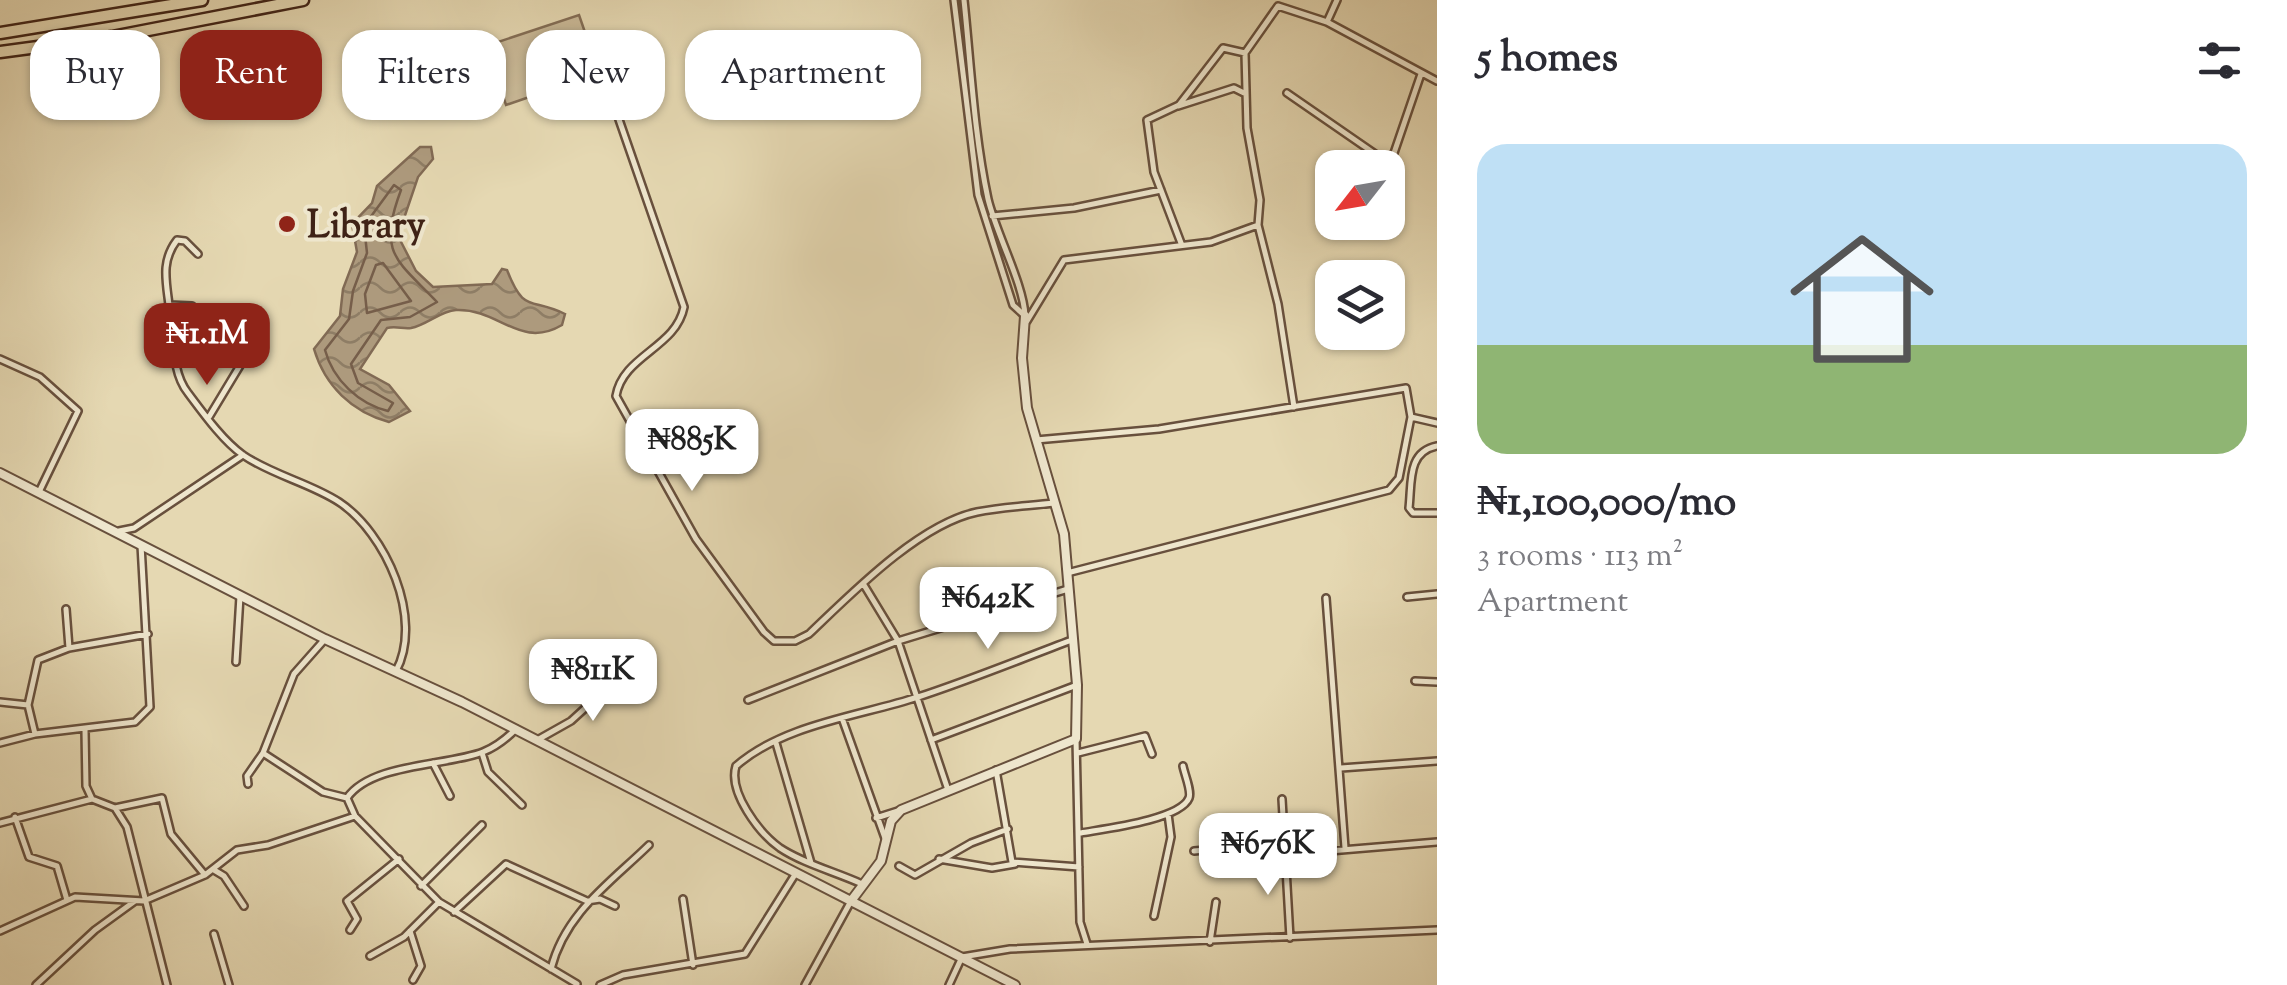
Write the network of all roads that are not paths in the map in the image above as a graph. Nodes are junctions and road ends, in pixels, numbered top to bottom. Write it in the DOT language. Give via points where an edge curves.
graph roads {
  1 [pos="202,0"];
  2 [pos="304,0"];
  3 [pos="954,0"];
  4 [pos="964,0"];
  5 [pos="1337,0"];
  6 [pos="1327,22"];
  7 [pos="0,33"];
  8 [pos="0,52"];
  9 [pos="1246,52"];
  10 [pos="1422,74"];
  11 [pos="1437,80"];
  12 [pos="1287,92"];
  13 [pos="1246,94"];
  14 [pos="1178,106"];
  15 [pos="619,120"];
  16 [pos="1161,190"];
  17 [pos="992,216"];
  18 [pos="1258,225"];
  19 [pos="1181,244"];
  20 [pos="198,254"];
  21 [pos="169,304"];
  22 [pos="192,306"];
  23 [pos="216,315"];
  24 [pos="1025,320"];
  25 [pos="0,359"];
  26 [pos="1294,407"];
  27 [pos="209,416"];
  28 [pos="1411,417"];
  29 [pos="1437,423"];
  30 [pos="1036,440"];
  31 [pos="1437,446"];
  32 [pos="243,455"];
  33 [pos="0,473"];
  34 [pos="39,492"];
  35 [pos="1057,503"];
  36 [pos="1437,513"];
  37 [pos="111,529"];
  38 [pos="142,545"];
  39 [pos="1067,572"];
  40 [pos="864,585"];
  41 [pos="1068,589"];
  42 [pos="1437,594"];
  43 [pos="240,596"];
  44 [pos="1407,597"];
  45 [pos="1326,598"];
  46 [pos="66,609"];
  47 [pos="148,634"];
  48 [pos="325,639"];
  49 [pos="1072,640"];
  50 [pos="898,641"];
  51 [pos="69,648"];
  52 [pos="236,662"];
  53 [pos="396,671"];
  54 [pos="617,679"];
  55 [pos="1415,681"];
  56 [pos="1437,682"];
  57 [pos="1077,686"];
  58 [pos="917,698"];
  59 [pos="748,700"];
  60 [pos="0,702"];
  61 [pos="28,705"];
  62 [pos="842,718"];
  63 [pos="85,730"];
  64 [pos="516,730"];
  65 [pos="35,734"];
  66 [pos="1076,739"];
  67 [pos="932,740"];
  68 [pos="537,742"];
  69 [pos="0,743"];
  70 [pos="776,743"];
  71 [pos="1078,752"];
  72 [pos="263,753"];
  73 [pos="482,753"];
  74 [pos="1152,754"];
  75 [pos="1437,761"];
  76 [pos="433,762"];
  77 [pos="1182,766"];
  78 [pos="1341,768"];
  79 [pos="995,769"];
  80 [pos="248,784"];
  81 [pos="948,790"];
  82 [pos="90,796"];
  83 [pos="450,796"];
  84 [pos="348,798"];
  85 [pos="1282,799"];
  86 [pos="522,805"];
  87 [pos="115,808"];
  88 [pos="901,810"];
  89 [pos="1168,814"];
  90 [pos="15,816"];
  91 [pos="355,816"];
  92 [pos="876,818"];
  93 [pos="0,823"];
  94 [pos="482,826"];
  95 [pos="1008,829"];
  96 [pos="1082,833"];
  97 [pos="1437,842"];
  98 [pos="1282,843"];
  99 [pos="887,844"];
  100 [pos="650,846"];
  101 [pos="1344,848"];
  102 [pos="1194,851"];
  103 [pos="1282,855"];
  104 [pos="399,859"];
  105 [pos="939,859"];
  106 [pos="812,862"];
  107 [pos="1015,864"];
  108 [pos="899,866"];
  109 [pos="1080,866"];
  110 [pos="214,870"];
  111 [pos="796,873"];
  112 [pos="205,874"];
  113 [pos="863,884"];
  114 [pos="421,886"];
  115 [pos="66,900"];
  116 [pos="144,900"];
  117 [pos="683,900"];
  118 [pos="134,901"];
  119 [pos="587,901"];
  120 [pos="851,901"];
  121 [pos="439,902"];
  122 [pos="1216,902"];
  123 [pos="244,906"];
  124 [pos="615,906"];
  125 [pos="454,912"];
  126 [pos="1154,916"];
  127 [pos="350,930"];
  128 [pos="1437,930"];
  129 [pos="0,931"];
  130 [pos="410,931"];
  131 [pos="214,934"];
  132 [pos="1290,938"];
  133 [pos="1210,942"];
  134 [pos="1087,944"];
  135 [pos="370,956"];
  136 [pos="962,957"];
  137 [pos="694,965"];
  138 [pos="552,970"];
  139 [pos="413,980"];
  140 [pos="36,985"];
  141 [pos="167,985"];
  142 [pos="229,985"];
  143 [pos="578,985"];
  144 [pos="600,985"];
  145 [pos="805,985"];
  146 [pos="950,985"];
  147 [pos="1015,985"];
  1 -- 7 [label="highway"];
  2 -- 8 [label="highway"];
  3 -- 24 [label="street" via="980,204 1013,305"];
  4 -- 17 [label="street"];
  5 -- 6 [label="street"];
  6 -- 9 [label="street" via="1278,6"];
  6 -- 10 [label="street"];
  9 -- 13 [label="street"];
  9 -- 14 [label="street" via="1222,48"];
  10 -- 11 [label="street"];
  10 -- 12 [label="street" via="1388,159"];
  13 -- 14 [label="street" via="1234,88"];
  13 -- 18 [label="street"];
  14 -- 16 [label="street" via="1146,125"];
  15 -- 40 [label="street" via="684,308 667,336 623,372 620,404 696,538 774,641 809,634"];
  16 -- 17 [label="street"];
  16 -- 19 [label="street"];
  17 -- 24 [label="street"];
  18 -- 19 [label="street" via="1211,242"];
  18 -- 26 [label="street"];
  19 -- 24 [label="street" via="1064,260"];
  20 -- 21 [label="street" via="185,241 170,249 164,269"];
  21 -- 22 [label="street"];
  21 -- 27 [label="street" via="181,383"];
  23 -- 27 [label="street" via="254,344"];
  24 -- 30 [label="street" via="1023,382"];
  25 -- 34 [label="street" via="40,378 78,412"];
  26 -- 28 [label="street" via="1406,388"];
  26 -- 30 [label="street" via="1160,430"];
  27 -- 32 [label="street"];
  28 -- 29 [label="street"];
  28 -- 39 [label="street" via="1399,478 1388,490"];
  30 -- 35 [label="street"];
  31 -- 36 [label="street" via="1415,458 1409,508"];
  32 -- 37 [label="street" via="131,530"];
  32 -- 53 [label="street" via="338,502 390,564 405,650"];
  33 -- 34 [label="street"];
  34 -- 37 [label="street"];
  35 -- 39 [label="street"];
  35 -- 40 [label="street" via="960,518"];
  37 -- 38 [label="street"];
  38 -- 43 [label="street"];
  38 -- 47 [label="street"];
  39 -- 41 [label="street"];
  40 -- 50 [label="street"];
  41 -- 49 [label="street"];
  41 -- 50 [label="street"];
  42 -- 44 [label="street"];
  43 -- 48 [label="street"];
  43 -- 52 [label="street"];
  45 -- 78 [label="street"];
  46 -- 51 [label="street"];
  47 -- 51 [label="street"];
  47 -- 63 [label="street" via="147,715"];
  48 -- 53 [label="street"];
  48 -- 72 [label="street" via="294,674"];
  49 -- 57 [label="street"];
  49 -- 58 [label="street"];
  50 -- 58 [label="street"];
  50 -- 59 [label="street"];
  51 -- 61 [label="street" via="38,660"];
  53 -- 64 [label="street"];
  54 -- 68 [label="street"];
  55 -- 56 [label="street"];
  57 -- 66 [label="street"];
  57 -- 67 [label="street"];
  58 -- 62 [label="street"];
  58 -- 67 [label="street"];
  60 -- 61 [label="street"];
  61 -- 65 [label="street"];
  62 -- 70 [label="street"];
  62 -- 92 [label="street"];
  63 -- 65 [label="street"];
  63 -- 82 [label="street"];
  64 -- 68 [label="street"];
  64 -- 73 [label="street"];
  65 -- 69 [label="street"];
  66 -- 71 [label="street"];
  66 -- 79 [label="street"];
  67 -- 81 [label="street"];
  68 -- 111 [label="street"];
  70 -- 106 [label="street"];
  70 -- 106 [label="street" via="736,766 738,789 779,847"];
  71 -- 74 [label="street" via="1145,736"];
  71 -- 96 [label="street"];
  72 -- 80 [label="street"];
  72 -- 84 [label="street" via="323,792"];
  73 -- 76 [label="street"];
  73 -- 86 [label="street" via="488,772"];
  75 -- 78 [label="street"];
  76 -- 83 [label="street"];
  76 -- 84 [label="street" via="371,782"];
  77 -- 89 [label="street" via="1189,798"];
  78 -- 101 [label="street"];
  79 -- 81 [label="street"];
  79 -- 95 [label="street"];
  81 -- 88 [label="street"];
  82 -- 87 [label="street"];
  82 -- 90 [label="street" via="81,804"];
  84 -- 91 [label="street"];
  85 -- 98 [label="street"];
  87 -- 112 [label="street" via="162,798 171,834"];
  87 -- 116 [label="street" via="128,827"];
  88 -- 92 [label="street"];
  88 -- 99 [label="street" via="891,821"];
  89 -- 96 [label="street"];
  89 -- 126 [label="street" via="1172,837"];
  90 -- 93 [label="street"];
  90 -- 115 [label="street" via="28,857 57,866"];
  91 -- 104 [label="street"];
  91 -- 110 [label="street" via="237,850"];
  92 -- 99 [label="street"];
  94 -- 114 [label="street"];
  95 -- 105 [label="street"];
  95 -- 107 [label="street"];
  96 -- 109 [label="street"];
  97 -- 101 [label="street"];
  98 -- 102 [label="street"];
  98 -- 103 [label="street"];
  99 -- 113 [label="street"];
  100 -- 119 [label="street"];
  101 -- 103 [label="street"];
  103 -- 132 [label="street"];
  104 -- 114 [label="street"];
  104 -- 127 [label="street" via="347,901 358,918"];
  105 -- 107 [label="street" via="992,868"];
  105 -- 108 [label="street" via="915,875"];
  106 -- 113 [label="street"];
  107 -- 109 [label="street"];
  109 -- 134 [label="street" via="1080,922"];
  110 -- 112 [label="street"];
  110 -- 123 [label="street"];
  111 -- 120 [label="street"];
  111 -- 137 [label="street" via="746,953"];
  112 -- 116 [label="street"];
  113 -- 120 [label="street"];
  114 -- 121 [label="street"];
  115 -- 118 [label="street"];
  115 -- 129 [label="street"];
  116 -- 118 [label="street"];
  116 -- 141 [label="street"];
  117 -- 137 [label="street"];
  118 -- 140 [label="street"];
  119 -- 124 [label="street"];
  119 -- 125 [label="street" via="506,864"];
  119 -- 138 [label="street"];
  120 -- 136 [label="street"];
  120 -- 145 [label="street"];
  121 -- 125 [label="street"];
  121 -- 130 [label="street"];
  122 -- 133 [label="street"];
  125 -- 138 [label="street"];
  128 -- 132 [label="street"];
  130 -- 135 [label="street"];
  130 -- 139 [label="street" via="421,966"];
  131 -- 142 [label="street"];
  132 -- 133 [label="street"];
  133 -- 134 [label="street"];
  134 -- 136 [label="street"];
  136 -- 146 [label="street"];
  136 -- 147 [label="street"];
  137 -- 144 [label="street" via="623,974"];
  138 -- 143 [label="street"];
}
